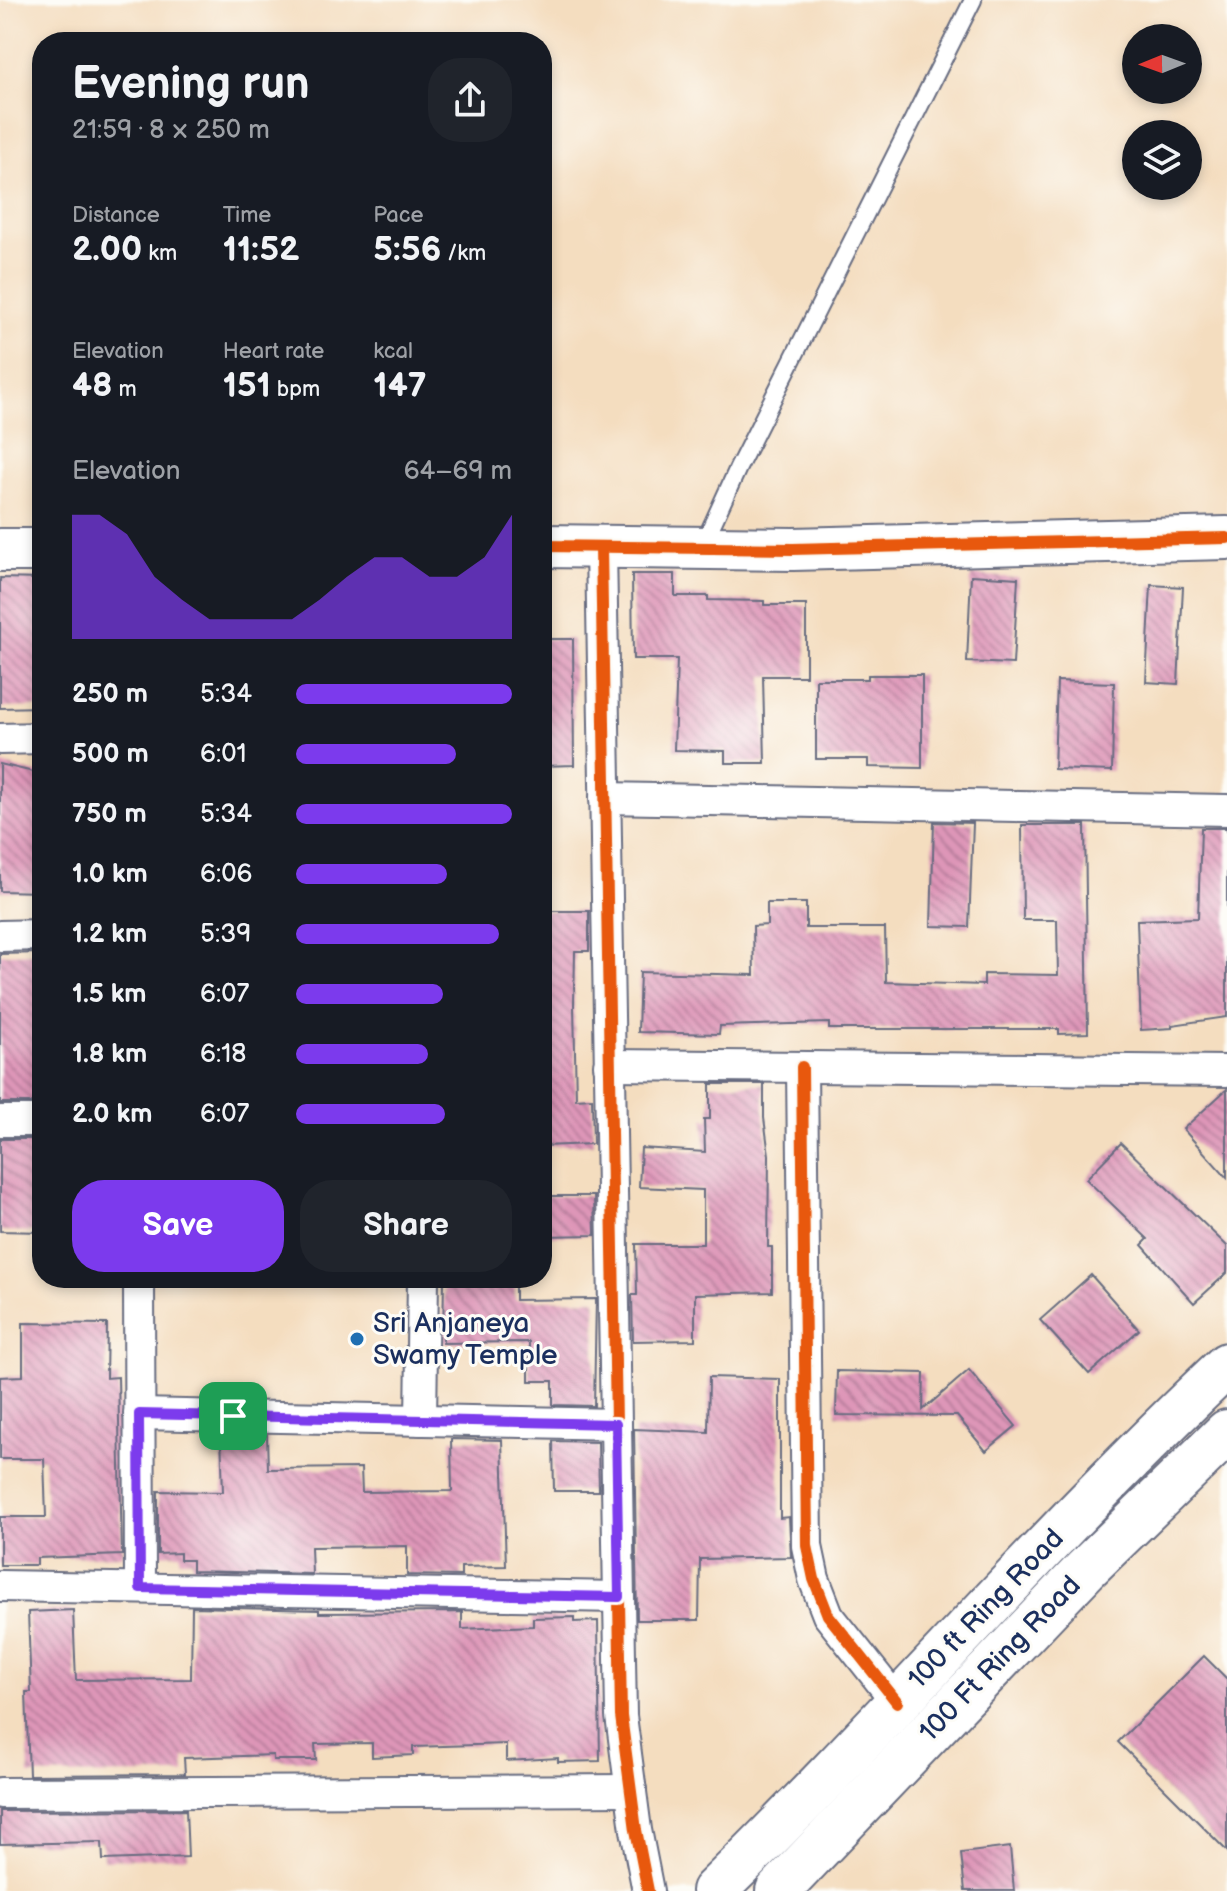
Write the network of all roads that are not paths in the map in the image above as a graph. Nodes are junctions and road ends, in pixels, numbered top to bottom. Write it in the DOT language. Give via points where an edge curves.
graph roads {
  1 [pos="973,0"];
  2 [pos="1227,538"];
  3 [pos="552,546"];
  4 [pos="601,548"];
  5 [pos="701,549"];
  6 [pos="0,550"];
  7 [pos="32,550"];
  8 [pos="32,738"];
  9 [pos="0,739"];
  10 [pos="605,798"];
  11 [pos="1227,810"];
  12 [pos="32,935"];
  13 [pos="0,936"];
  14 [pos="609,1065"];
  15 [pos="802,1067"];
  16 [pos="1227,1071"];
  17 [pos="0,1121"];
  18 [pos="32,1121"];
  19 [pos="139,1288"];
  20 [pos="423,1288"];
  21 [pos="1227,1365"];
  22 [pos="139,1414"];
  23 [pos="421,1420"];
  24 [pos="616,1424"];
  25 [pos="1227,1432"];
  26 [pos="0,1586"];
  27 [pos="140,1588"];
  28 [pos="619,1597"];
  29 [pos="897,1702"];
  30 [pos="631,1790"];
  31 [pos="0,1793"];
  32 [pos="648,1891"];
  33 [pos="714,1891"];
  34 [pos="778,1891"];
  1 -- 5 [label="lane"];
  2 -- 5 [label="street"];
  3 -- 4 [label="street"];
  4 -- 5 [label="street"];
  4 -- 10 [label="street"];
  6 -- 7 [label="street"];
  8 -- 9 [label="street"];
  10 -- 11 [label="street"];
  10 -- 14 [label="street"];
  12 -- 13 [label="street"];
  14 -- 15 [label="street"];
  14 -- 24 [label="street"];
  15 -- 16 [label="street"];
  15 -- 29 [label="street" via="807,1546 828,1615"];
  17 -- 18 [label="street"];
  19 -- 22 [label="street"];
  20 -- 23 [label="street"];
  21 -- 29 [label="main road, 100 ft Ring Road"];
  22 -- 23 [label="street"];
  22 -- 27 [label="street"];
  23 -- 24 [label="street"];
  24 -- 28 [label="street"];
  25 -- 34 [label="main road, 100 Ft Ring Road" via="1086,1569"];
  26 -- 27 [label="street"];
  27 -- 28 [label="street"];
  28 -- 30 [label="street" via="621,1716"];
  29 -- 33 [label="main road, 100 ft Ring Road"];
  30 -- 31 [label="street"];
  30 -- 32 [label="street"];
}
